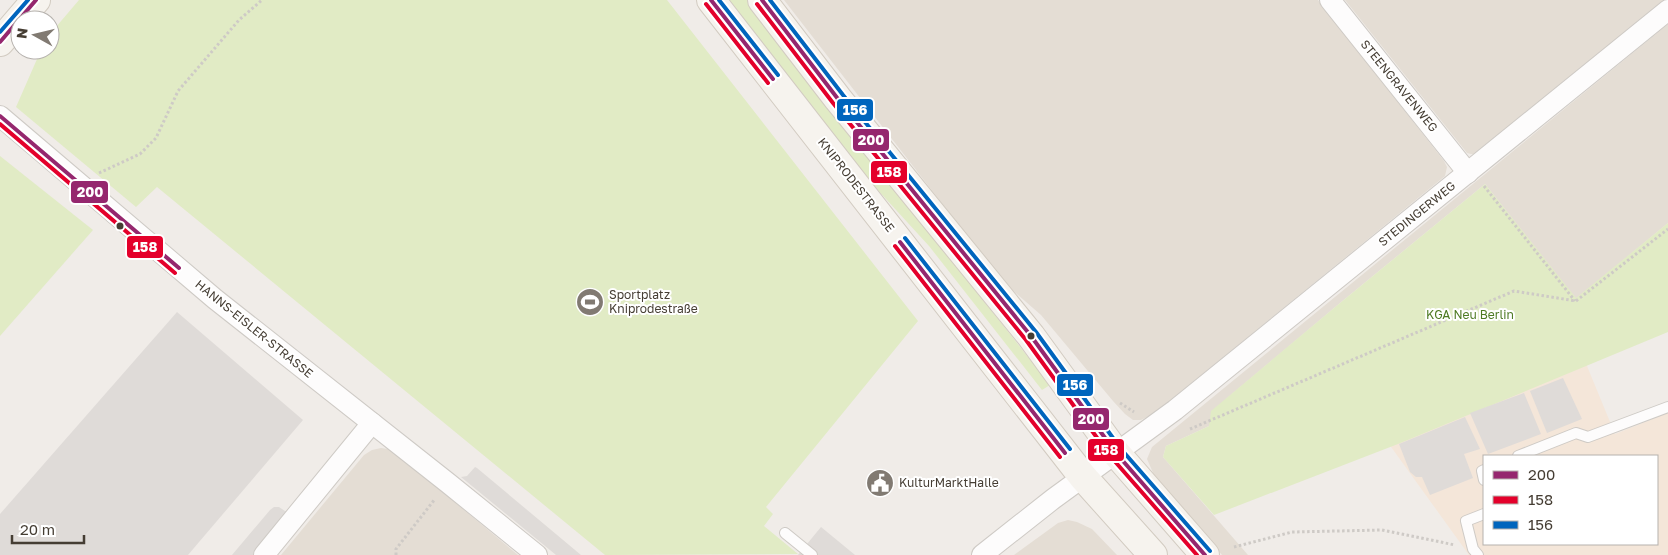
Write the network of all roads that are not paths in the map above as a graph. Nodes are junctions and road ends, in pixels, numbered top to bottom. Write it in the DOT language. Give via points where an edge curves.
graph roads {
  1 [pos="36,0"];
  2 [pos="711,0"];
  3 [pos="762,0"];
  4 [pos="1330,0"];
  5 [pos="1668,10"];
  6 [pos="0,42"];
  7 [pos="0,116"];
  8 [pos="1469,171"];
  9 [pos="1668,406"];
  10 [pos="372,423"];
  11 [pos="1116,452"];
  12 [pos="1521,455"];
  13 [pos="1083,477"];
  14 [pos="1483,514"];
  15 [pos="785,532"];
  16 [pos="1475,552"];
  17 [pos="264,555"];
  18 [pos="537,555"];
  19 [pos="812,555"];
  20 [pos="982,555"];
  21 [pos="1153,555"];
  22 [pos="1205,555"];
  1 -- 6 [label="main road"];
  2 -- 13 [label="main road, KNIPRODESTRASSE"];
  3 -- 11 [label="main road" via="1031,336"];
  4 -- 8 [label="street, STEENGRAVENWEG"];
  5 -- 8 [label="street, STEDINGERWEG"];
  7 -- 10 [label="street, HANNS-EISLER-STRASSE" via="216,299"];
  8 -- 11 [label="street, STEDINGERWEG" via="1175,410"];
  9 -- 12 [label="lane" via="1588,437 1576,433"];
  10 -- 17 [label="street"];
  10 -- 18 [label="street, HANNS-EISLER-STRASSE"];
  11 -- 13 [label="street"];
  11 -- 22 [label="main road"];
  13 -- 20 [label="street"];
  13 -- 21 [label="main road, KNIPRODESTRASSE"];
  14 -- 16 [label="lane" via="1466,521"];
  15 -- 19 [label="lane"];
}
